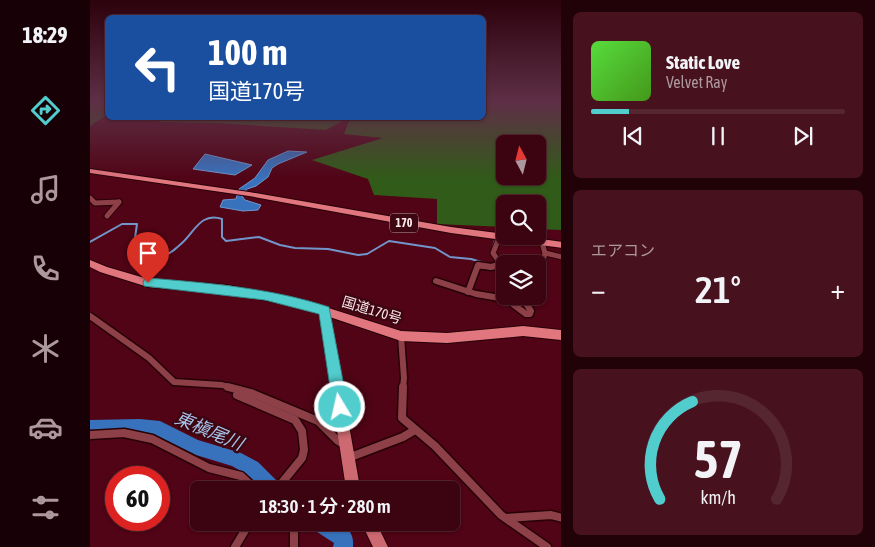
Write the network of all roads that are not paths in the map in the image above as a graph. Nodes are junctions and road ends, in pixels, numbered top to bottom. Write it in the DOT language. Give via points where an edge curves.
graph roads {
  1 [pos="91,171"];
  2 [pos="90,198"];
  3 [pos="107,216"];
  4 [pos="496,238"];
  5 [pos="546,243"];
  6 [pos="496,245"];
  7 [pos="543,245"];
  8 [pos="561,245"];
  9 [pos="545,253"];
  10 [pos="561,257"];
  11 [pos="90,262"];
  12 [pos="436,281"];
  13 [pos="468,292"];
  14 [pos="496,297"];
  15 [pos="514,305"];
  16 [pos="527,305"];
  17 [pos="324,311"];
  18 [pos="90,316"];
  19 [pos="561,335"];
  20 [pos="401,336"];
  21 [pos="239,390"];
  22 [pos="414,430"];
  23 [pos="90,435"];
  24 [pos="346,446"];
  25 [pos="348,458"];
  26 [pos="250,481"];
  27 [pos="283,481"];
  28 [pos="353,481"];
  29 [pos="506,518"];
  30 [pos="561,518"];
  31 [pos="245,531"];
  32 [pos="294,531"];
  33 [pos="373,531"];
  34 [pos="235,547"];
  35 [pos="294,547"];
  36 [pos="382,547"];
  37 [pos="547,547"];
  1 -- 4 [label="highway, 170" via="248,194"];
  2 -- 3 [label="street" via="95,203 119,202"];
  5 -- 8 [label="highway, 170"];
  6 -- 13 [label="street" via="493,253 499,266 478,265"];
  7 -- 9 [label="street"];
  9 -- 10 [label="street"];
  11 -- 17 [label="highway, 国道170号" via="104,270 148,283 200,286 265,296"];
  12 -- 13 [label="street"];
  13 -- 14 [label="street"];
  15 -- 16 [label="street" via="530,314"];
  17 -- 20 [label="highway, 国道170号"];
  17 -- 24 [label="main road"];
  18 -- 21 [label="street" via="145,355 174,382 222,385"];
  19 -- 20 [label="highway, 国道170号" via="523,331 447,338"];
  20 -- 22 [label="street" via="402,418"];
  21 -- 24 [label="street" via="318,421 337,442"];
  21 -- 27 [label="street" via="237,395 295,420 302,431 302,458"];
  22 -- 25 [label="street"];
  22 -- 29 [label="street" via="435,446"];
  23 -- 26 [label="street" via="144,436 209,468 244,476"];
  24 -- 25 [label="main road"];
  25 -- 28 [label="main road"];
  29 -- 30 [label="street" via="550,515"];
  29 -- 37 [label="street"];
  31 -- 34 [label="street"];
  32 -- 35 [label="street"];
  33 -- 36 [label="main road"];
}
